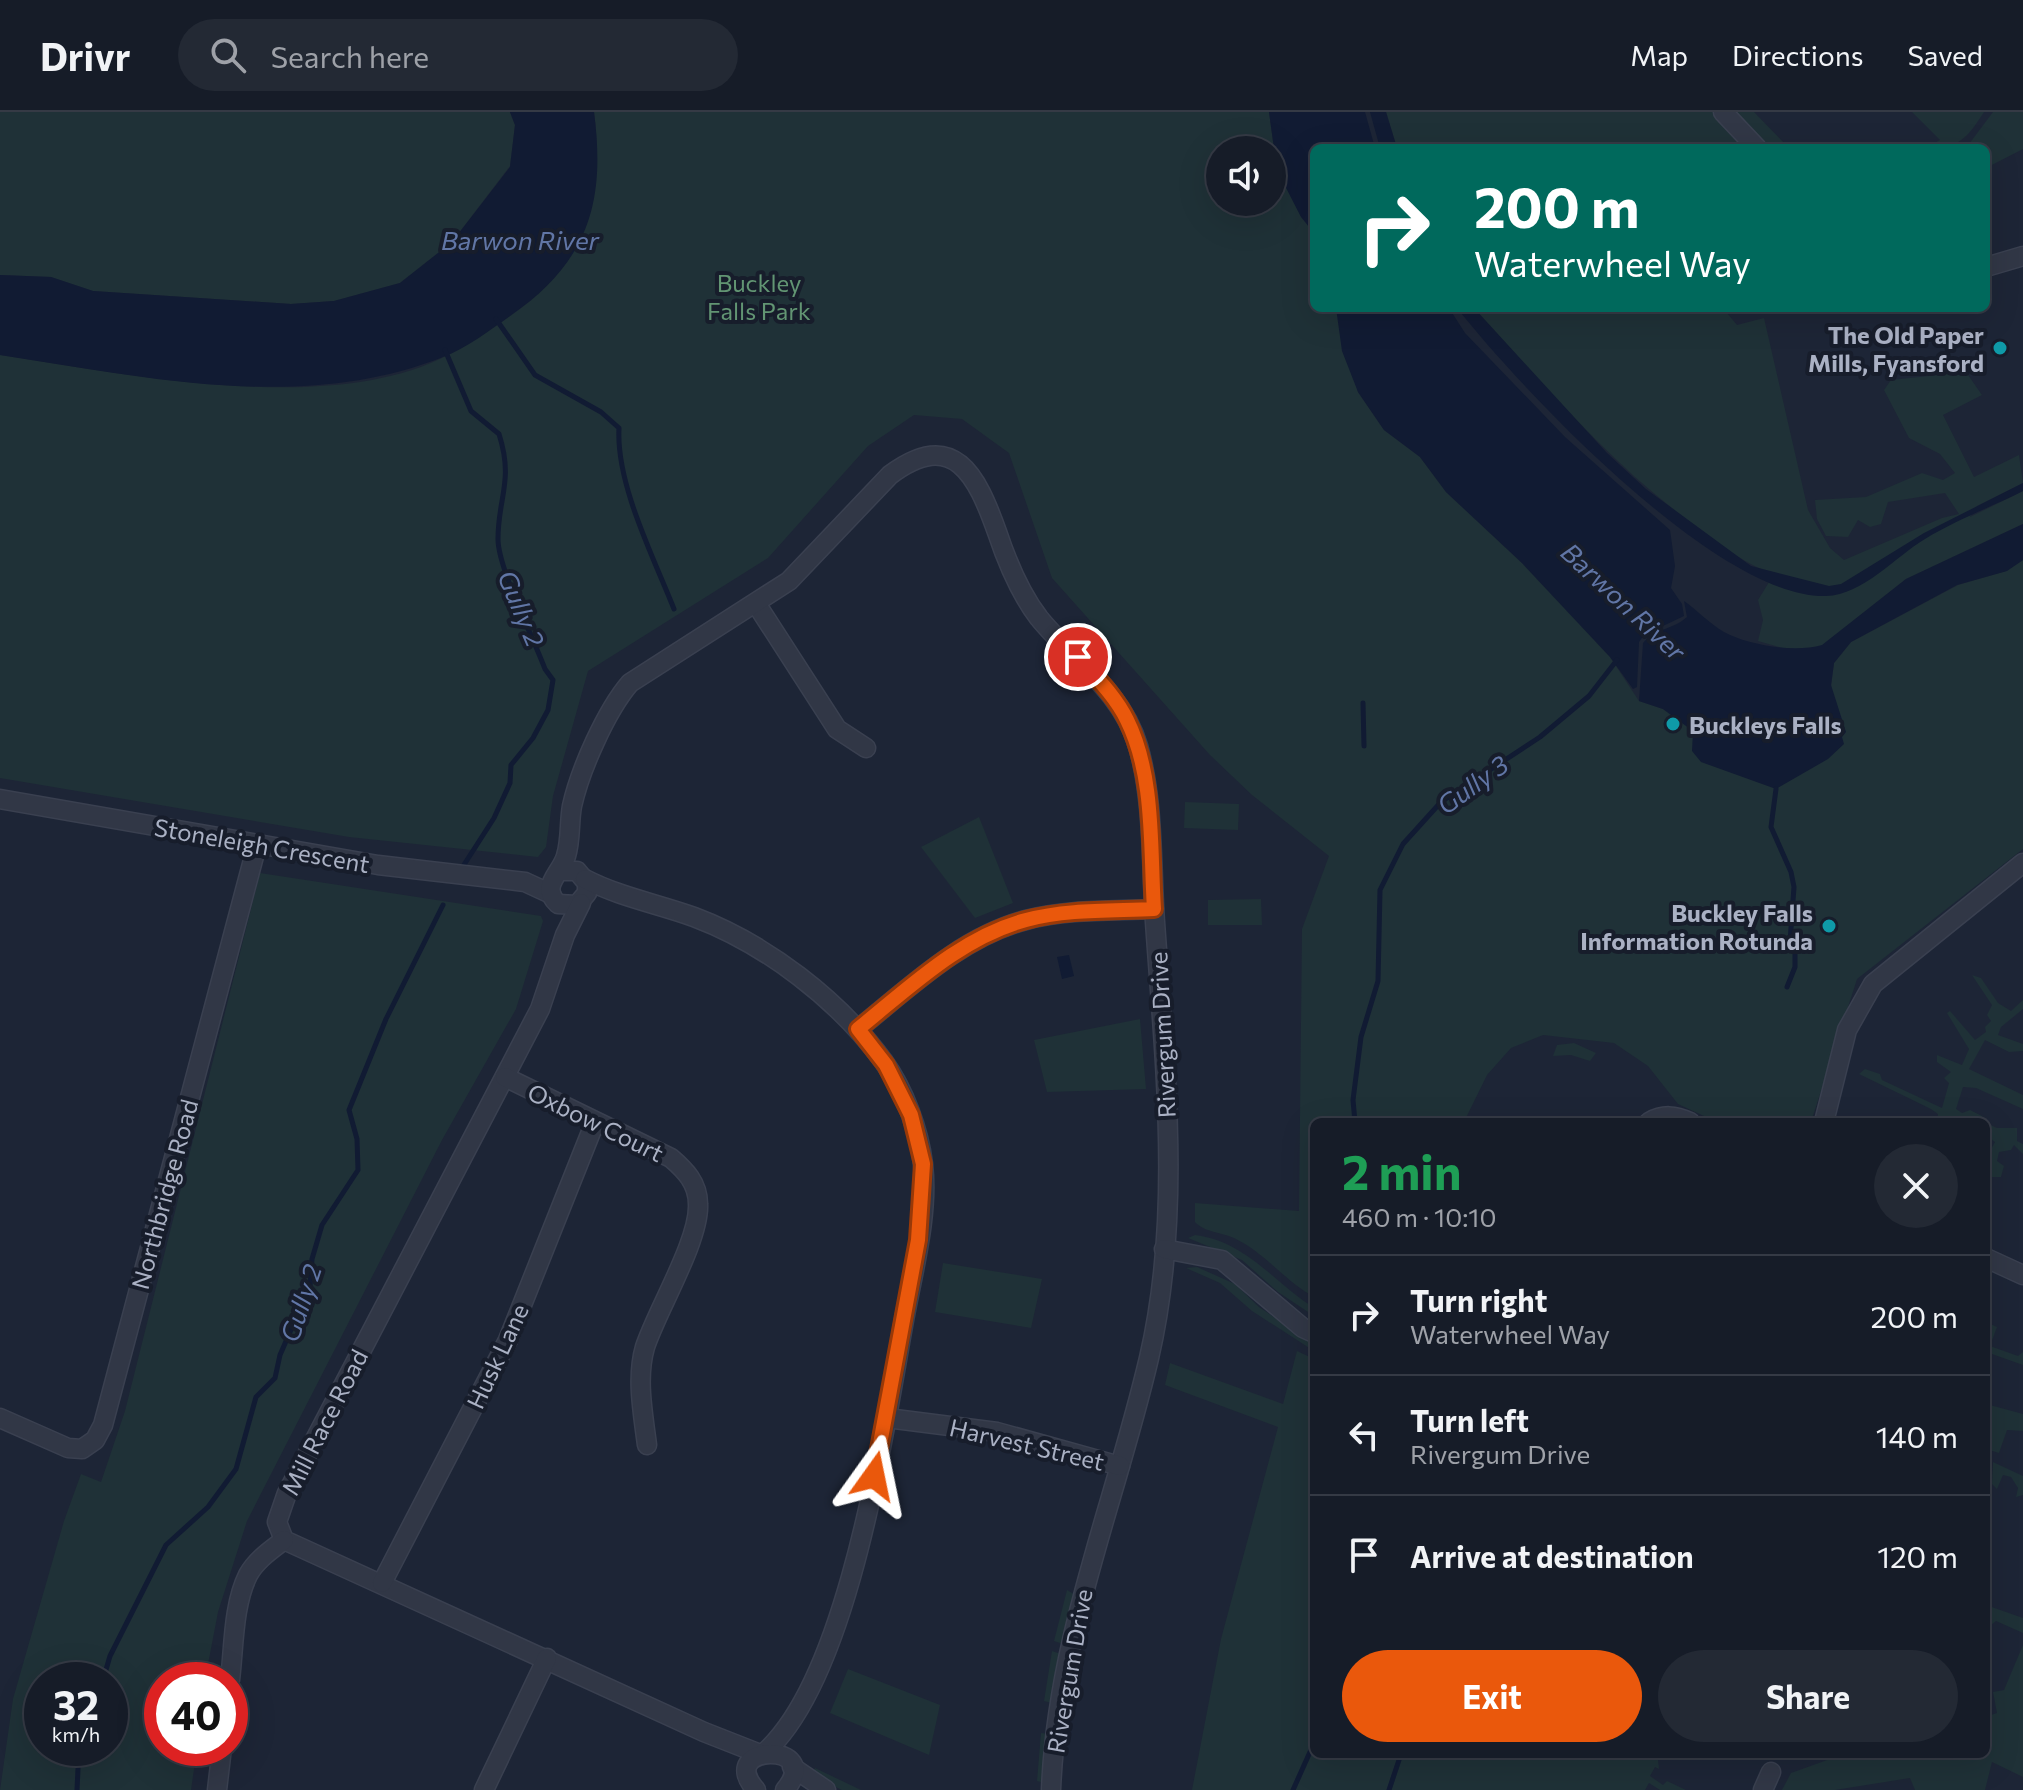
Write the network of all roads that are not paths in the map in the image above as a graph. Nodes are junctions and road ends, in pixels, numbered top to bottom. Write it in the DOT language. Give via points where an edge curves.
graph roads {
  1 [pos="1723,112"];
  2 [pos="1753,144"];
  3 [pos="2023,256"];
  4 [pos="1990,266"];
  5 [pos="757,605"];
  6 [pos="866,748"];
  7 [pos="0,799"];
  8 [pos="257,845"];
  9 [pos="2023,863"];
  10 [pos="570,874"];
  11 [pos="525,882"];
  12 [pos="627,896"];
  13 [pos="555,899"];
  14 [pos="583,900"];
  15 [pos="1154,909"];
  16 [pos="565,935"];
  17 [pos="858,1029"];
  18 [pos="505,1077"];
  19 [pos="1656,1118"];
  20 [pos="1680,1118"];
  21 [pos="1825,1118"];
  22 [pos="595,1122"];
  23 [pos="1164,1249"];
  24 [pos="1990,1260"];
  25 [pos="2023,1275"];
  26 [pos="1310,1330"];
  27 [pos="0,1418"];
  28 [pos="887,1418"];
  29 [pos="647,1445"];
  30 [pos="1120,1466"];
  31 [pos="284,1540"];
  32 [pos="382,1583"];
  33 [pos="547,1658"];
  34 [pos="232,1662"];
  35 [pos="798,1711"];
  36 [pos="704,1732"];
  37 [pos="762,1753"];
  38 [pos="220,1766"];
  39 [pos="791,1766"];
  40 [pos="751,1785"];
  41 [pos="217,1790"];
  42 [pos="484,1790"];
  43 [pos="785,1790"];
  44 [pos="826,1790"];
  45 [pos="1051,1790"];
  1 -- 2 [label="street"];
  3 -- 4 [label="street"];
  5 -- 6 [label="street" via="837,729"];
  5 -- 10 [label="street, Rivergum Drive" via="663,658 618,697 579,781 566,855"];
  5 -- 15 [label="street, Rivergum Drive" via="809,563 906,463 930,455 967,470 985,497 1028,602 1097,677 1137,743"];
  7 -- 8 [label="street, Stoneleigh Crescent"];
  8 -- 11 [label="street, Stoneleigh Crescent"];
  8 -- 27 [label="street, Northbridge Road" via="103,1425 95,1440 78,1449"];
  9 -- 21 [label="street" via="1873,984 1847,1030"];
  10 -- 11 [label="street, Stoneleigh Crescent"];
  10 -- 12 [label="street, Stoneleigh Crescent"];
  10 -- 13 [label="street" via="550,884"];
  10 -- 14 [label="street" via="588,887"];
  11 -- 13 [label="street, Stoneleigh Crescent"];
  12 -- 14 [label="street, Stoneleigh Crescent"];
  12 -- 17 [label="street, Stoneleigh Crescent" via="696,918 750,944"];
  13 -- 14 [label="street, Stoneleigh Crescent" via="571,907"];
  13 -- 16 [label="street"];
  14 -- 16 [label="street, Mill Race Road"];
  15 -- 17 [label="street" via="1059,914 1007,926 957,951"];
  15 -- 23 [label="street, Rivergum Drive" via="1168,1151"];
  16 -- 18 [label="street, Mill Race Road" via="540,1009"];
  17 -- 28 [label="street, Stoneleigh Crescent" via="886,1065 911,1115 923,1164 918,1240"];
  18 -- 22 [label="street, Oxbow Court"];
  18 -- 31 [label="street, Mill Race Road" via="283,1502 277,1522"];
  19 -- 20 [label="street"];
  22 -- 29 [label="street, Oxbow Court" via="671,1158 686,1171 699,1206 642,1364"];
  22 -- 32 [label="street, Husk Lane" via="508,1340"];
  23 -- 26 [label="street" via="1222,1260"];
  23 -- 30 [label="street, Rivergum Drive" via="1150,1355"];
  24 -- 25 [label="street"];
  28 -- 30 [label="street, Harvest Street" via="997,1432"];
  28 -- 35 [label="street, Stoneleigh Crescent" via="856,1562"];
  30 -- 45 [label="street, Rivergum Drive" via="1070,1640"];
  31 -- 32 [label="street"];
  31 -- 34 [label="street" via="248,1575"];
  32 -- 33 [label="street"];
  33 -- 36 [label="street"];
  33 -- 42 [label="street"];
  35 -- 37 [label="street, Stoneleigh Crescent"];
  35 -- 39 [label="street, Stoneleigh Crescent"];
  36 -- 37 [label="street"];
  36 -- 40 [label="street" via="738,1761"];
  37 -- 39 [label="street" via="781,1754"];
  37 -- 40 [label="street, Stoneleigh Crescent" via="750,1764"];
  38 -- 41 [label="street"];
  39 -- 43 [label="street, Stoneleigh Crescent" via="792,1779"];
  39 -- 44 [label="street"];
}
